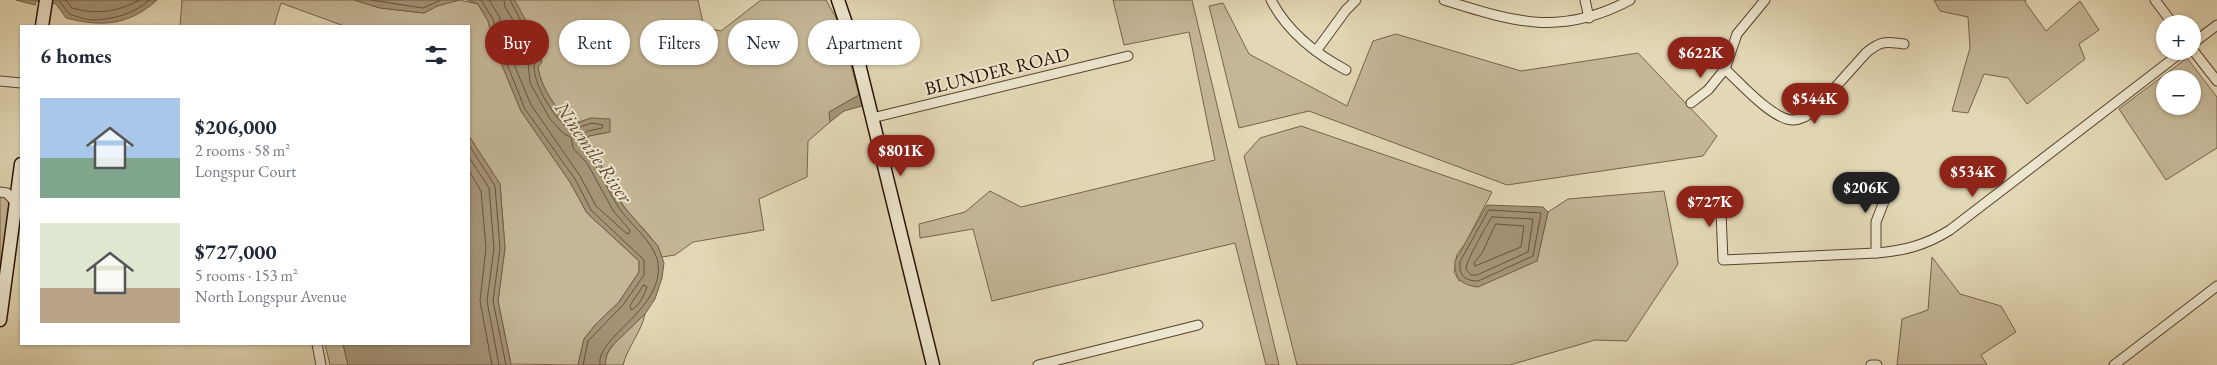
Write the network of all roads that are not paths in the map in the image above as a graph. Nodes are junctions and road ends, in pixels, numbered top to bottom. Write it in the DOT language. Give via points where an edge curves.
graph roads {
  1 [pos="838,0"];
  2 [pos="1271,0"];
  3 [pos="1356,0"];
  4 [pos="1448,0"];
  5 [pos="1585,0"];
  6 [pos="1630,0"];
  7 [pos="1765,0"];
  8 [pos="2155,0"];
  9 [pos="46,2"];
  10 [pos="2166,15"];
  11 [pos="1589,18"];
  12 [pos="42,25"];
  13 [pos="2217,25"];
  14 [pos="2201,37"];
  15 [pos="1904,44"];
  16 [pos="1316,51"];
  17 [pos="1128,56"];
  18 [pos="2171,60"];
  19 [pos="2201,60"];
  20 [pos="1725,69"];
  21 [pos="1346,70"];
  22 [pos="0,81"];
  23 [pos="2217,81"];
  24 [pos="20,83"];
  25 [pos="1690,103"];
  26 [pos="872,118"];
  27 [pos="20,177"];
  28 [pos="1892,181"];
  29 [pos="0,192"];
  30 [pos="18,202"];
  31 [pos="1722,212"];
  32 [pos="1876,253"];
  33 [pos="2217,286"];
  34 [pos="0,314"];
  35 [pos="1198,325"];
  36 [pos="317,345"];
  37 [pos="321,365"];
  38 [pos="933,365"];
  39 [pos="1038,365"];
  40 [pos="1871,365"];
  41 [pos="1878,365"];
  42 [pos="2114,365"];
  1 -- 26 [label="street" via="858,56"];
  2 -- 16 [label="street" via="1293,31"];
  3 -- 16 [label="street"];
  4 -- 11 [label="street" via="1496,16 1534,23"];
  5 -- 11 [label="street"];
  6 -- 11 [label="street"];
  7 -- 20 [label="street" via="1737,34"];
  8 -- 10 [label="street"];
  9 -- 12 [label="street"];
  13 -- 14 [label="street"];
  15 -- 20 [label="street" via="1886,41 1875,46 1814,111 1794,120 1774,113"];
  16 -- 21 [label="street"];
  17 -- 26 [label="street, BLUNDER ROAD"];
  18 -- 32 [label="street" via="1950,230 1917,247"];
  19 -- 23 [label="street"];
  20 -- 25 [label="street" via="1708,90"];
  22 -- 24 [label="street"];
  26 -- 38 [label="street"];
  27 -- 30 [label="street"];
  28 -- 32 [label="street" via="1876,222"];
  29 -- 30 [label="street" via="8,193"];
  30 -- 34 [label="street"];
  31 -- 32 [label="street" via="1723,260"];
  33 -- 42 [label="street"];
  35 -- 39 [label="street"];
  36 -- 37 [label="street"];
  40 -- 41 [label="street"];
}
